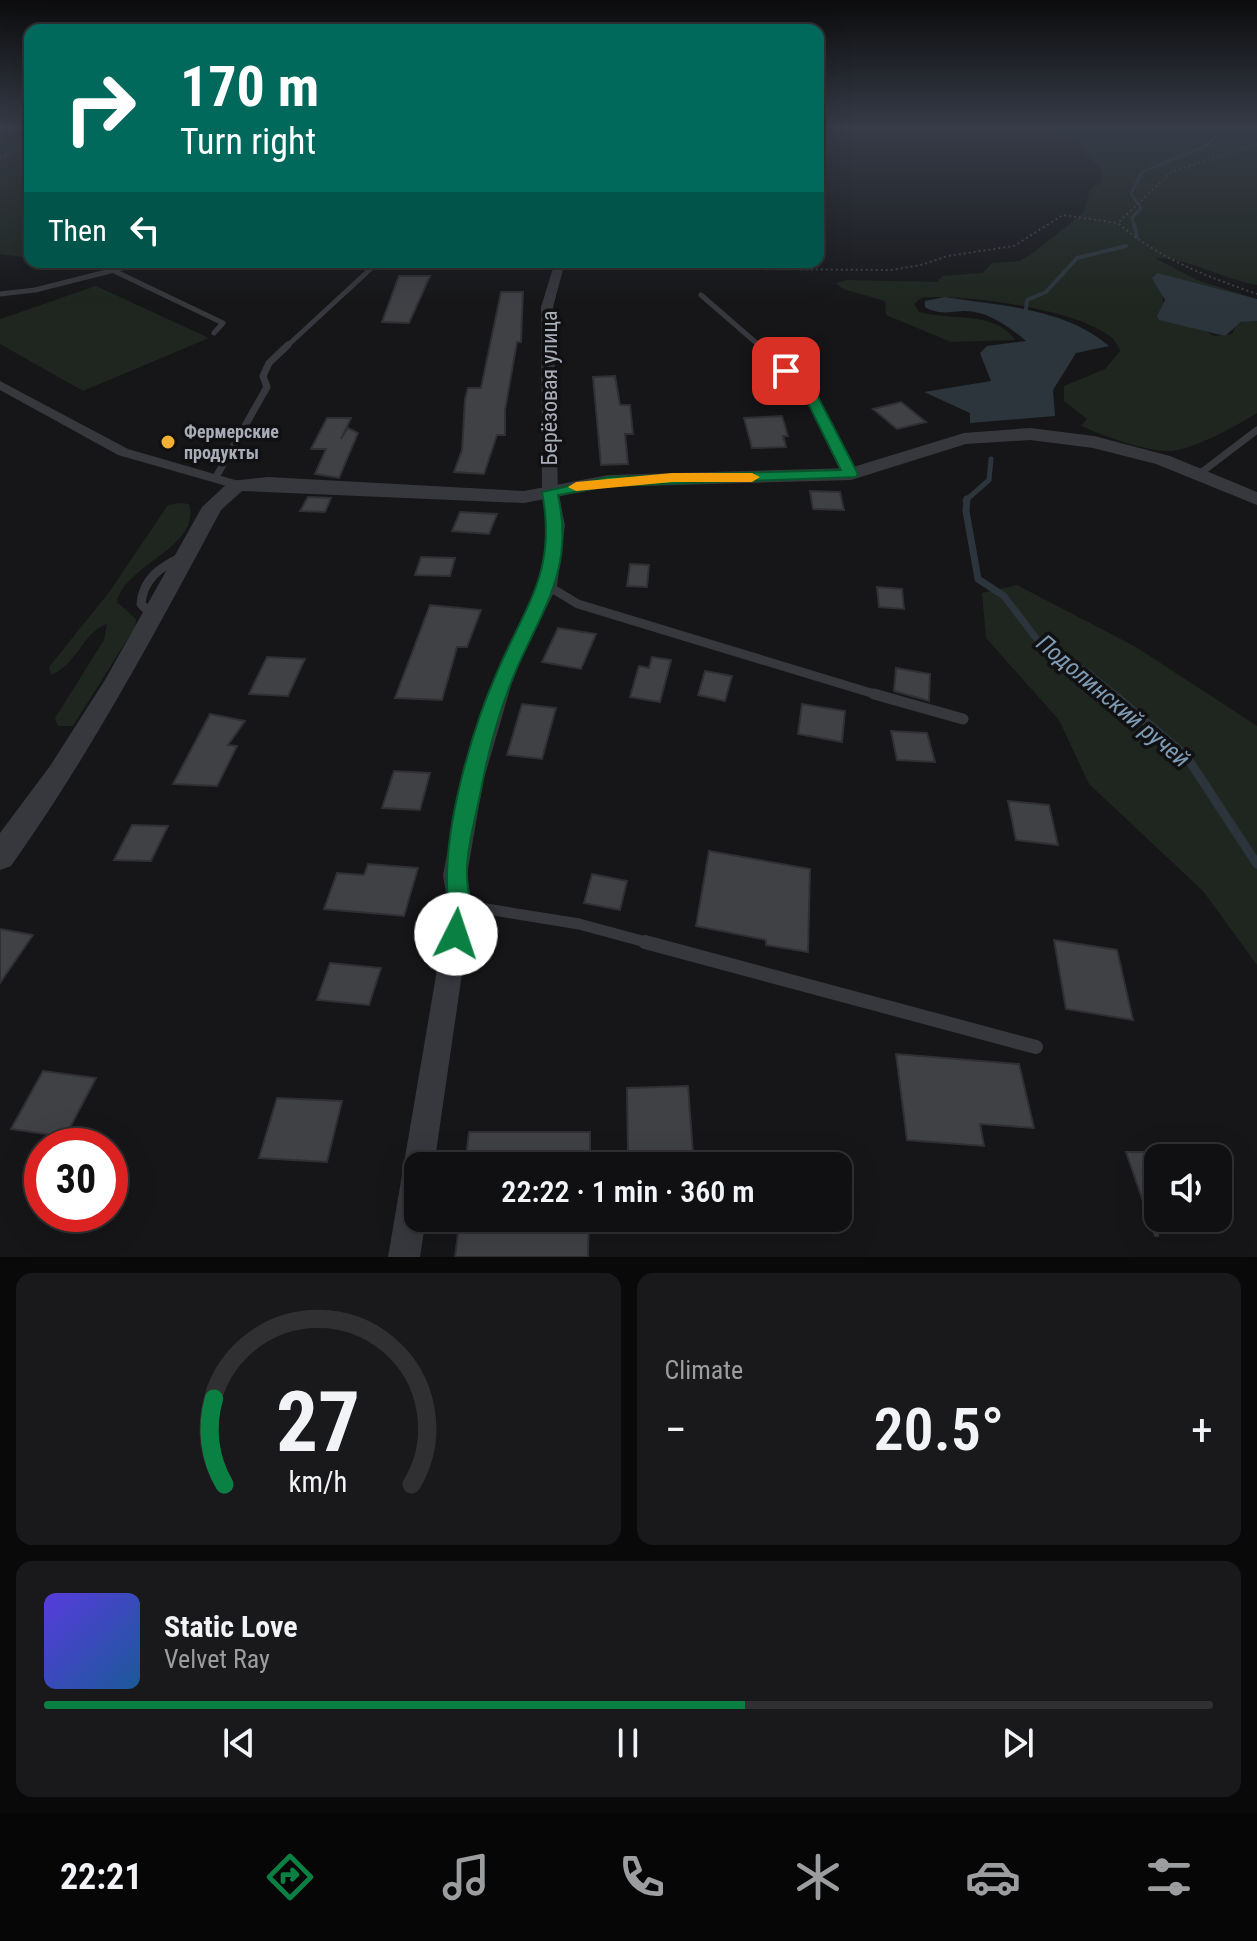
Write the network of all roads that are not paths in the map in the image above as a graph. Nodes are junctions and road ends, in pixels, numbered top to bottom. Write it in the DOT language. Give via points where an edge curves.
graph roads {
  1 [pos="113,268"];
  2 [pos="372,268"];
  3 [pos="558,268"];
  4 [pos="107,269"];
  5 [pos="0,294"];
  6 [pos="701,295"];
  7 [pos="214,333"];
  8 [pos="0,385"];
  9 [pos="1257,430"];
  10 [pos="851,474"];
  11 [pos="1198,475"];
  12 [pos="226,481"];
  13 [pos="550,492"];
  14 [pos="1257,499"];
  15 [pos="548,586"];
  16 [pos="963,719"];
  17 [pos="0,857"];
  18 [pos="460,905"];
  19 [pos="1036,1047"];
  20 [pos="421,1152"];
  21 [pos="408,1232"];
  22 [pos="404,1257"];
  1 -- 4 [label="lane"];
  2 -- 12 [label="lane" via="269,363 263,376 267,387"];
  3 -- 13 [label="street, Берёзовая улица" via="547,307"];
  4 -- 5 [label="lane" via="35,290"];
  4 -- 7 [label="lane" via="223,323"];
  6 -- 10 [label="lane" via="808,389"];
  8 -- 12 [label="street" via="123,452"];
  9 -- 11 [label="lane"];
  10 -- 11 [label="street" via="964,439 1030,434 1094,442"];
  10 -- 13 [label="street" via="624,480"];
  11 -- 14 [label="street"];
  12 -- 13 [label="street" via="505,499"];
  12 -- 17 [label="street" via="60,774"];
  13 -- 15 [label="street, Берёзовая улица" via="557,525"];
  15 -- 16 [label="lane" via="578,604"];
  15 -- 18 [label="street, Берёзовая улица" via="506,672 472,782 455,875"];
  18 -- 19 [label="lane" via="579,924"];
  18 -- 20 [label="street, Берёзовая улица"];
  21 -- 22 [label="street, Берёзовая улица"];
}
